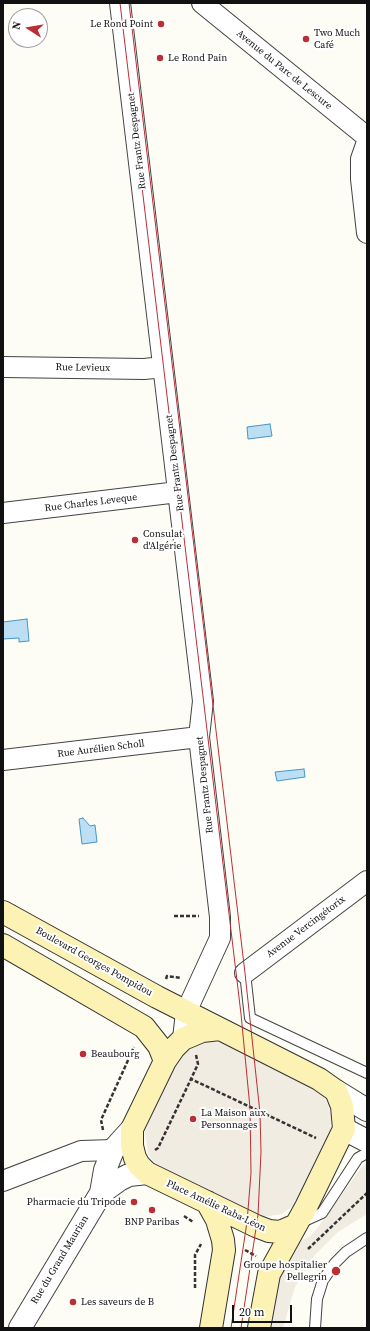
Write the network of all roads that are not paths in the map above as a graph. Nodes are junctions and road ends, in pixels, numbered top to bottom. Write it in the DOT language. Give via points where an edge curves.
graph roads {
  1 [pos="120,3"];
  2 [pos="202,3"];
  3 [pos="367,137"];
  4 [pos="367,142"];
  5 [pos="367,233"];
  6 [pos="3,367"];
  7 [pos="163,367"];
  8 [pos="178,492"];
  9 [pos="3,513"];
  10 [pos="199,738"];
  11 [pos="3,760"];
  12 [pos="367,881"];
  13 [pos="3,912"];
  14 [pos="3,945"];
  15 [pos="245,973"];
  16 [pos="186,1012"];
  17 [pos="220,1029"];
  18 [pos="183,1039"];
  19 [pos="165,1060"];
  20 [pos="366,1073"];
  21 [pos="336,1092"];
  22 [pos="367,1110"];
  23 [pos="132,1129"];
  24 [pos="339,1138"];
  25 [pos="367,1140"];
  26 [pos="107,1150"];
  27 [pos="367,1153"];
  28 [pos="141,1165"];
  29 [pos="3,1181"];
  30 [pos="101,1193"];
  31 [pos="207,1202"];
  32 [pos="296,1225"];
  33 [pos="367,1238"];
  34 [pos="20,1328"];
  35 [pos="211,1328"];
  36 [pos="259,1328"];
  37 [pos="314,1328"];
  1 -- 7 [label="street, Rue Frantz Despagnet"];
  2 -- 3 [label="street, Avenue du Parc de Lescure"];
  4 -- 5 [label="street" via="361,159"];
  6 -- 7 [label="street, Rue Levieux"];
  7 -- 8 [label="street, Rue Frantz Despagnet"];
  8 -- 9 [label="street, Rue Charles Leveque"];
  8 -- 10 [label="street, Rue Frantz Despagnet" via="203,701"];
  10 -- 11 [label="street, Rue Aurélien Scholl"];
  10 -- 16 [label="street, Rue Frantz Despagnet" via="219,909 220,938"];
  12 -- 15 [label="street, Avenue Vercingétorix"];
  13 -- 16 [label="main road, Boulevard Georges Pompidou"];
  14 -- 19 [label="main road" via="144,1027 159,1046"];
  15 -- 20 [label="lane" via="250,1018"];
  16 -- 17 [label="main road"];
  16 -- 18 [label="street, Rue Frantz Despagnet"];
  17 -- 18 [label="main road" via="202,1031"];
  17 -- 21 [label="main road" via="319,1079"];
  18 -- 19 [label="main road"];
  19 -- 23 [label="main road"];
  21 -- 22 [label="street"];
  21 -- 24 [label="main road" via="342,1106"];
  23 -- 26 [label="street, Rue du Grand Maurian"];
  23 -- 28 [label="main road" via="132,1146"];
  24 -- 25 [label="street"];
  24 -- 32 [label="main road"];
  26 -- 29 [label="street" via="81,1151"];
  26 -- 30 [label="street, Rue du Grand Maurian"];
  27 -- 32 [label="lane" via="358,1158 322,1213"];
  28 -- 30 [label="street, Rue du Grand Maurian"];
  28 -- 31 [label="main road, Place Amélie Raba-Léon"];
  30 -- 34 [label="street, Rue du Grand Maurian"];
  31 -- 32 [label="main road, Place Amélie Raba-Léon" via="269,1231 280,1232"];
  31 -- 35 [label="main road" via="217,1220 224,1250"];
  32 -- 36 [label="main road" via="274,1264 264,1296"];
  33 -- 37 [label="lane" via="346,1252 323,1280 317,1299"];
}
